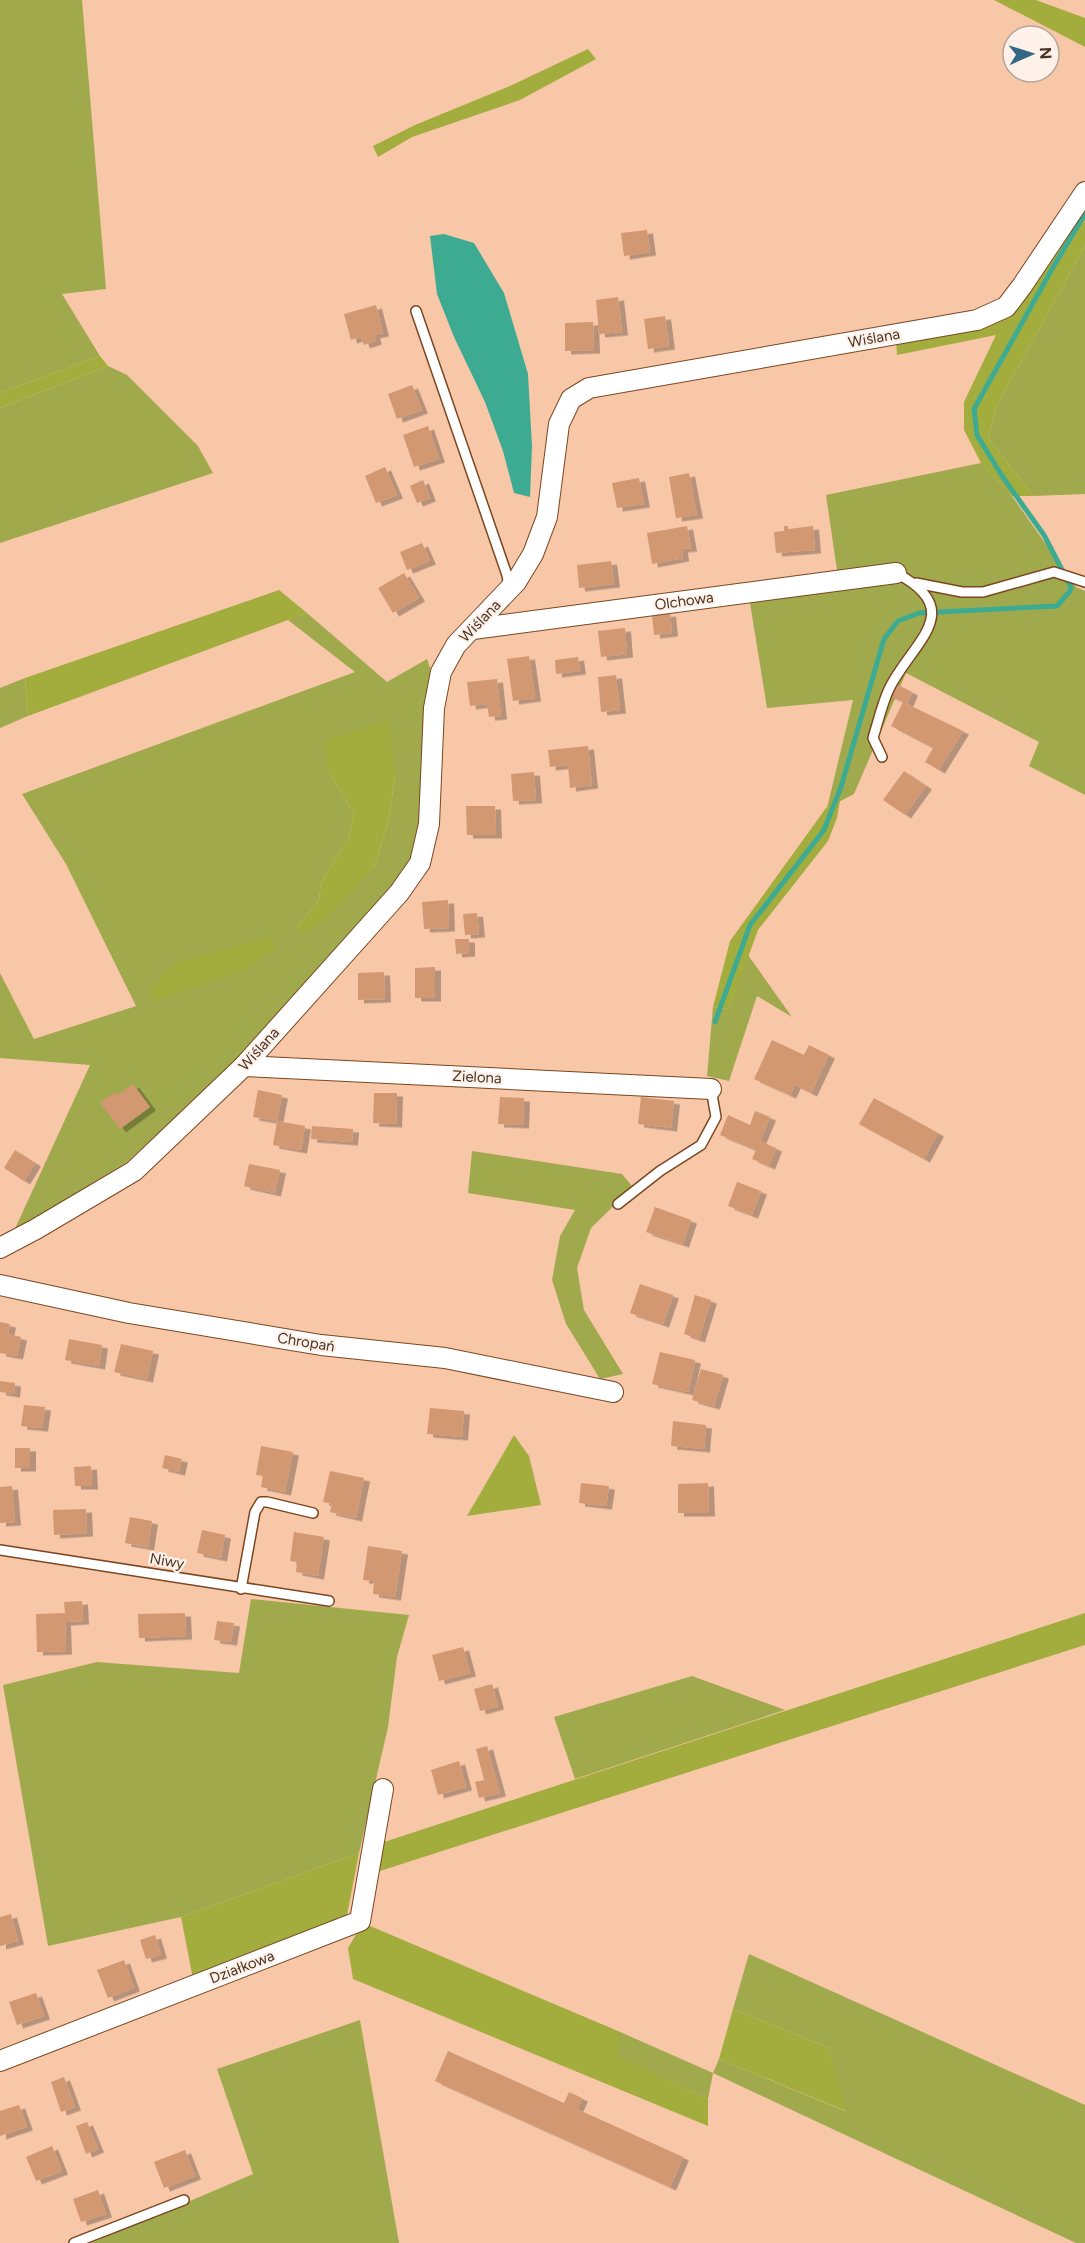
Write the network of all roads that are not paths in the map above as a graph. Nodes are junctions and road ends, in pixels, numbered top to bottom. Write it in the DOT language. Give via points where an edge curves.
graph roads {
  1 [pos="1085,192"];
  2 [pos="416,311"];
  3 [pos="896,573"];
  4 [pos="1085,582"];
  5 [pos="916,583"];
  6 [pos="509,590"];
  7 [pos="473,629"];
  8 [pos="882,757"];
  9 [pos="244,1066"];
  10 [pos="711,1089"];
  11 [pos="618,1204"];
  12 [pos="0,1248"];
  13 [pos="0,1286"];
  14 [pos="613,1392"];
  15 [pos="313,1513"];
  16 [pos="0,1550"];
  17 [pos="241,1589"];
  18 [pos="329,1601"];
  19 [pos="383,1790"];
  20 [pos="0,2061"];
  21 [pos="184,2200"];
  22 [pos="74,2243"];
  1 -- 6 [label="street, Wiślana" via="1006,307 977,320 589,388 572,399 559,424 547,517 533,554"];
  2 -- 6 [label="lane"];
  3 -- 5 [label="lane"];
  3 -- 7 [label="street, Olchowa"];
  4 -- 5 [label="lane" via="1054,572 983,592"];
  5 -- 8 [label="lane" via="932,611 929,627 889,689 873,738"];
  6 -- 7 [label="street, Wiślana"];
  7 -- 9 [label="street, Wiślana" via="456,645 441,672 434,708 429,824 420,863 399,893"];
  9 -- 10 [label="street, Zielona"];
  9 -- 12 [label="street, Wiślana" via="134,1171"];
  10 -- 11 [label="lane" via="716,1117 701,1145"];
  13 -- 14 [label="street, Chropań" via="140,1315 321,1345 445,1358"];
  15 -- 17 [label="lane" via="261,1502 255,1512"];
  16 -- 17 [label="lane, Niwy"];
  17 -- 18 [label="lane, Niwy"];
  19 -- 20 [label="street, Działkowa" via="360,1921"];
  21 -- 22 [label="lane"];
}
